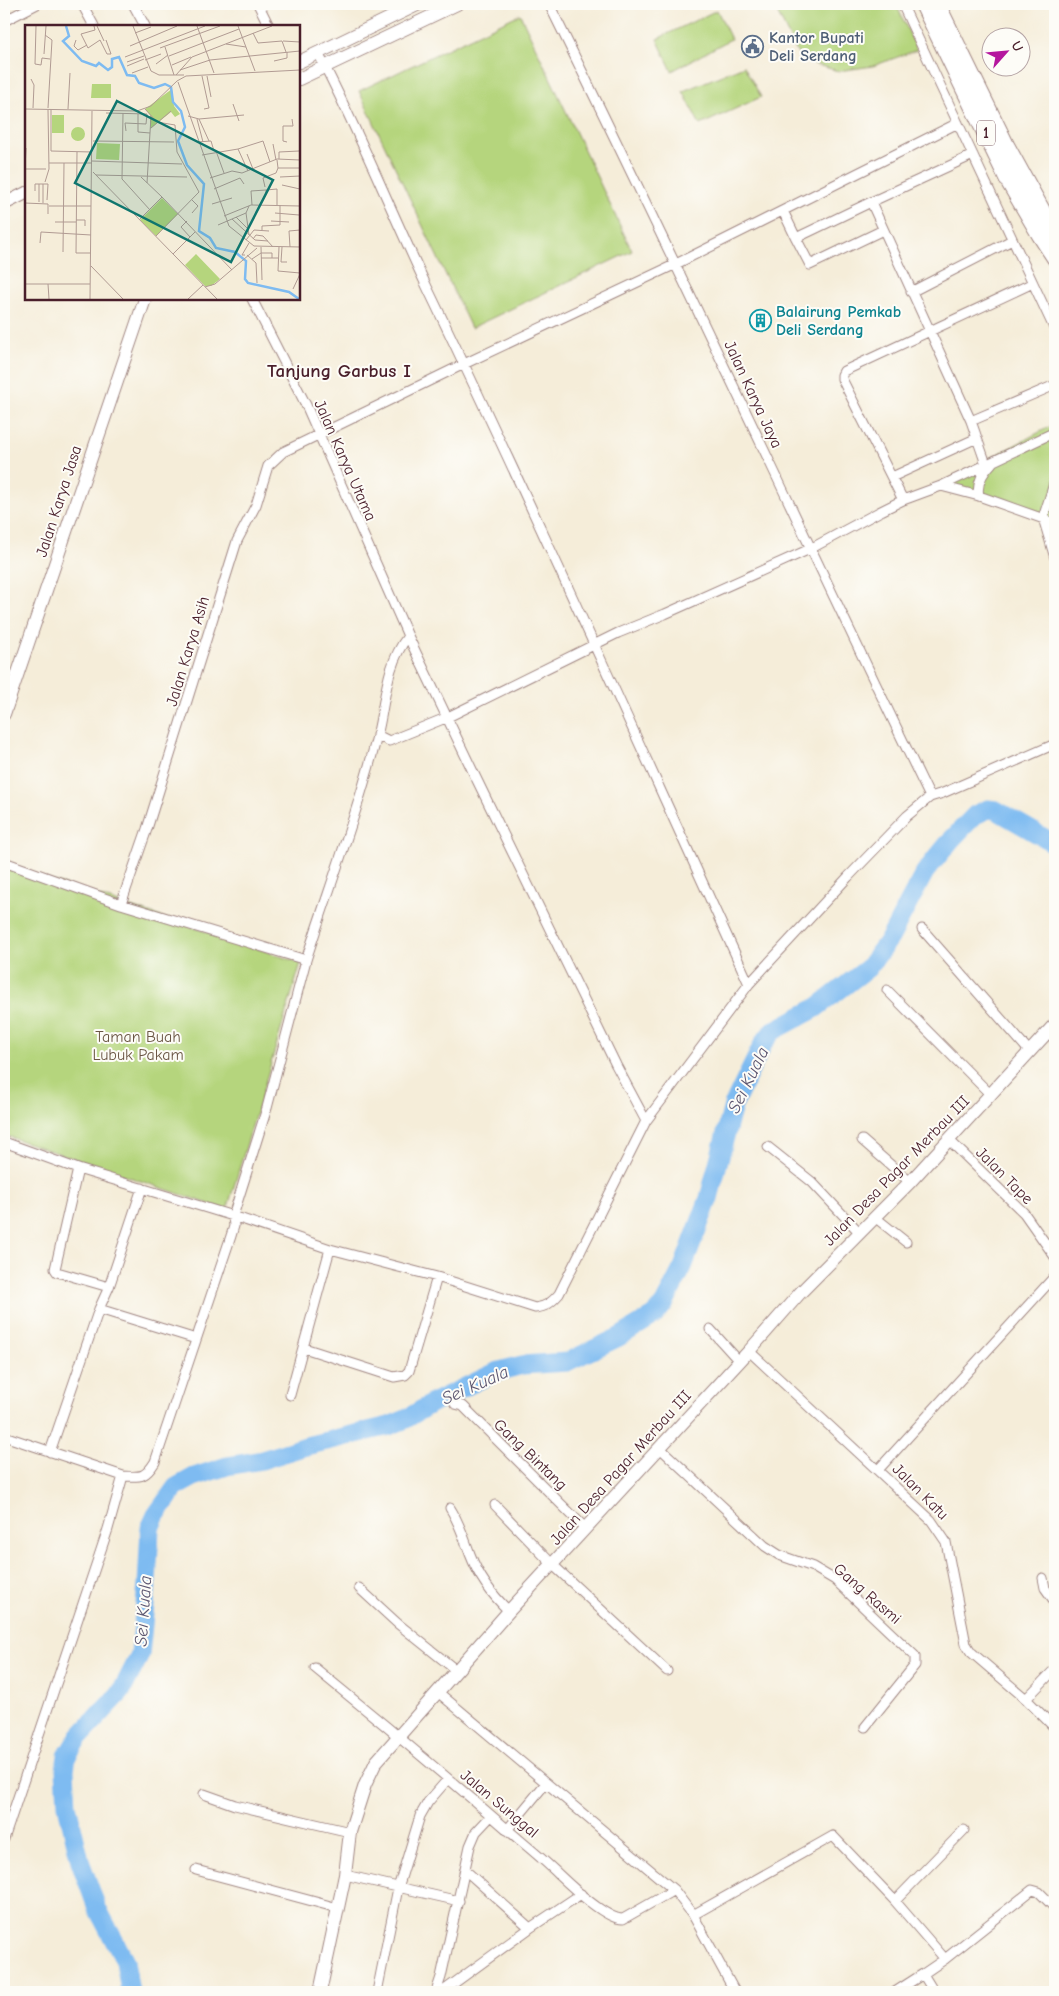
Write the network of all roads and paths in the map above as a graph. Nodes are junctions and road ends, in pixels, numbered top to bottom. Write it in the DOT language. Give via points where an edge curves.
graph roads {
  1 [pos="37,4"];
  2 [pos="82,4"];
  3 [pos="133,4"];
  4 [pos="258,4"];
  5 [pos="419,4"];
  6 [pos="457,4"];
  7 [pos="549,4"];
  8 [pos="902,4"];
  9 [pos="923,4"];
  10 [pos="938,4"];
  11 [pos="401,8"];
  12 [pos="4,21"];
  13 [pos="93,25"];
  14 [pos="144,25"];
  15 [pos="268,25"];
  16 [pos="318,53"];
  17 [pos="300,62"];
  18 [pos="324,66"];
  19 [pos="300,78"];
  20 [pos="958,123"];
  21 [pos="973,155"];
  22 [pos="25,194"];
  23 [pos="871,202"];
  24 [pos="4,204"];
  25 [pos="783,211"];
  26 [pos="883,230"];
  27 [pos="1055,234"];
  28 [pos="796,238"];
  29 [pos="1012,240"];
  30 [pos="1055,258"];
  31 [pos="676,264"];
  32 [pos="1033,283"];
  33 [pos="911,292"];
  34 [pos="145,300"];
  35 [pos="252,300"];
  36 [pos="929,330"];
  37 [pos="1055,330"];
  38 [pos="464,364"];
  39 [pos="1055,385"];
  40 [pos="971,420"];
  41 [pos="1055,432"];
  42 [pos="319,435"];
  43 [pos="977,438"];
  44 [pos="996,460"];
  45 [pos="986,464"];
  46 [pos="892,477"];
  47 [pos="1055,481"];
  48 [pos="941,486"];
  49 [pos="979,496"];
  50 [pos="903,500"];
  51 [pos="1044,518"];
  52 [pos="1055,523"];
  53 [pos="810,550"];
  54 [pos="1055,558"];
  55 [pos="408,636"];
  56 [pos="593,644"];
  57 [pos="4,714"];
  58 [pos="448,717"];
  59 [pos="377,735"];
  60 [pos="1055,744"];
  61 [pos="930,797"];
  62 [pos="4,862"];
  63 [pos="121,904"];
  64 [pos="922,929"];
  65 [pos="306,960"];
  66 [pos="748,984"];
  67 [pos="887,990"];
  68 [pos="1053,1031"];
  69 [pos="1030,1052"];
  70 [pos="990,1094"];
  71 [pos="646,1121"];
  72 [pos="862,1140"];
  73 [pos="949,1140"];
  74 [pos="4,1142"];
  75 [pos="768,1147"];
  76 [pos="78,1168"];
  77 [pos="910,1182"];
  78 [pos="142,1188"];
  79 [pos="233,1216"];
  80 [pos="876,1218"];
  81 [pos="860,1233"];
  82 [pos="1055,1239"];
  83 [pos="906,1242"];
  84 [pos="1048,1247"];
  85 [pos="330,1249"];
  86 [pos="1055,1257"];
  87 [pos="1055,1276"];
  88 [pos="437,1277"];
  89 [pos="109,1287"];
  90 [pos="99,1308"];
  91 [pos="710,1329"];
  92 [pos="196,1339"];
  93 [pos="304,1348"];
  94 [pos="749,1351"];
  95 [pos="739,1361"];
  96 [pos="290,1395"];
  97 [pos="455,1404"];
  98 [pos="4,1436"];
  99 [pos="659,1448"];
  100 [pos="50,1452"];
  101 [pos="878,1470"];
  102 [pos="123,1476"];
  103 [pos="495,1505"];
  104 [pos="450,1508"];
  105 [pos="585,1528"];
  106 [pos="554,1565"];
  107 [pos="1043,1578"];
  108 [pos="358,1588"];
  109 [pos="1055,1602"];
  110 [pos="509,1611"];
  111 [pos="315,1668"];
  112 [pos="1055,1669"];
  113 [pos="457,1671"];
  114 [pos="667,1671"];
  115 [pos="439,1693"];
  116 [pos="1026,1699"];
  117 [pos="865,1728"];
  118 [pos="1055,1728"];
  119 [pos="398,1737"];
  120 [pos="448,1779"];
  121 [pos="546,1782"];
  122 [pos="204,1794"];
  123 [pos="490,1816"];
  124 [pos="507,1830"];
  125 [pos="964,1830"];
  126 [pos="350,1832"];
  127 [pos="4,1839"];
  128 [pos="196,1870"];
  129 [pos="465,1870"];
  130 [pos="345,1875"];
  131 [pos="398,1888"];
  132 [pos="674,1890"];
  133 [pos="581,1894"];
  134 [pos="459,1901"];
  135 [pos="895,1901"];
  136 [pos="338,1908"];
  137 [pos="1055,1908"];
  138 [pos="693,1915"];
  139 [pos="530,1928"];
  140 [pos="945,1959"];
  141 [pos="923,1974"];
  142 [pos="320,1992"];
  143 [pos="377,1992"];
  144 [pos="436,1992"];
  145 [pos="442,1992"];
  146 [pos="735,1992"];
  147 [pos="895,1992"];
  148 [pos="934,1992"];
  1 -- 12 [label="street"];
  2 -- 13 [label="street"];
  3 -- 14 [label="street"];
  4 -- 15 [label="street"];
  5 -- 11 [label="street"];
  6 -- 18 [label="street"];
  7 -- 31 [label="street, Jalan Karya Jaya"];
  8 -- 20 [label="street"];
  9 -- 30 [label="highway, 1" via="1010,182"];
  10 -- 27 [label="highway, 1" via="1006,145"];
  11 -- 16 [label="street"];
  16 -- 17 [label="street"];
  16 -- 18 [label="street"];
  18 -- 19 [label="street"];
  18 -- 38 [label="street"];
  20 -- 21 [label="street"];
  20 -- 25 [label="street, Jalan Karya Asih"];
  21 -- 23 [label="street"];
  21 -- 29 [label="street"];
  22 -- 24 [label="street"];
  23 -- 26 [label="street"];
  23 -- 28 [label="street"];
  25 -- 28 [label="street"];
  25 -- 31 [label="street, Jalan Karya Asih"];
  26 -- 28 [label="street" via="810,264"];
  26 -- 33 [label="street"];
  29 -- 32 [label="street"];
  29 -- 33 [label="street"];
  31 -- 38 [label="street, Jalan Karya Asih"];
  31 -- 53 [label="street, Jalan Karya Jaya"];
  32 -- 36 [label="street"];
  32 -- 37 [label="street"];
  33 -- 36 [label="street"];
  34 -- 57 [label="street, Jalan Karya Jasa"];
  35 -- 42 [label="street, Jalan Karya Utama"];
  36 -- 40 [label="street"];
  36 -- 46 [label="street" via="844,371 842,375"];
  38 -- 42 [label="street, Jalan Karya Asih"];
  38 -- 56 [label="street"];
  39 -- 40 [label="street"];
  40 -- 43 [label="street"];
  41 -- 44 [label="street"];
  42 -- 55 [label="street, Jalan Karya Utama"];
  42 -- 63 [label="street, Jalan Karya Asih" via="283,452 268,466 256,505 237,541"];
  43 -- 45 [label="street"];
  43 -- 46 [label="street"];
  44 -- 45 [label="street"];
  44 -- 49 [label="street" via="980,480"];
  45 -- 48 [label="street"];
  46 -- 50 [label="street"];
  47 -- 51 [label="street"];
  48 -- 49 [label="street"];
  48 -- 50 [label="street"];
  49 -- 51 [label="street"];
  50 -- 53 [label="street"];
  51 -- 52 [label="street"];
  51 -- 54 [label="street"];
  53 -- 56 [label="street"];
  53 -- 61 [label="street, Jalan Karya Jaya"];
  55 -- 58 [label="street, Jalan Karya Utama"];
  55 -- 59 [label="street" via="398,650"];
  56 -- 58 [label="street"];
  56 -- 66 [label="street"];
  58 -- 59 [label="street" via="389,741"];
  58 -- 71 [label="street, Jalan Karya Utama"];
  59 -- 65 [label="street"];
  60 -- 61 [label="street"];
  61 -- 66 [label="street" via="848,876"];
  62 -- 63 [label="street"];
  63 -- 65 [label="street"];
  64 -- 69 [label="street"];
  65 -- 79 [label="street"];
  66 -- 71 [label="street"];
  67 -- 70 [label="street"];
  68 -- 69 [label="street, Jalan Desa Pagar Merbau III"];
  69 -- 70 [label="street, Jalan Desa Pagar Merbau III"];
  70 -- 73 [label="street, Jalan Desa Pagar Merbau III"];
  71 -- 88 [label="street" via="553,1302 535,1308"];
  72 -- 77 [label="street"];
  73 -- 77 [label="street, Jalan Desa Pagar Merbau III"];
  73 -- 84 [label="street, Jalan Tape" via="1024,1212"];
  74 -- 76 [label="street"];
  75 -- 81 [label="street" via="812,1182"];
  76 -- 78 [label="street"];
  76 -- 89 [label="street" via="55,1269"];
  77 -- 80 [label="street, Jalan Desa Pagar Merbau III"];
  78 -- 79 [label="street"];
  78 -- 89 [label="street"];
  79 -- 85 [label="street"];
  79 -- 92 [label="street" via="231,1236"];
  80 -- 81 [label="street, Jalan Desa Pagar Merbau III"];
  80 -- 83 [label="street"];
  81 -- 94 [label="street, Jalan Desa Pagar Merbau III" via="800,1293"];
  82 -- 84 [label="street"];
  84 -- 86 [label="street, Jalan Tape"];
  85 -- 88 [label="street"];
  85 -- 93 [label="street"];
  87 -- 101 [label="street"];
  88 -- 93 [label="street" via="409,1371 405,1375 394,1377"];
  89 -- 90 [label="street"];
  90 -- 92 [label="street"];
  90 -- 100 [label="street"];
  91 -- 95 [label="street"];
  92 -- 102 [label="street" via="155,1462 140,1478"];
  93 -- 96 [label="street"];
  94 -- 95 [label="street, Jalan Desa Pagar Merbau III"];
  94 -- 101 [label="street, Jalan Katu"];
  95 -- 99 [label="street, Jalan Desa Pagar Merbau III"];
  97 -- 105 [label="street, Gang Bintang" via="463,1406"];
  98 -- 100 [label="street"];
  99 -- 105 [label="street, Jalan Desa Pagar Merbau III"];
  99 -- 117 [label="street, Gang Rasmi" via="765,1546 835,1580 915,1656 915,1664"];
  100 -- 102 [label="street"];
  101 -- 116 [label="street, Jalan Katu" via="943,1535 966,1644 971,1652"];
  102 -- 127 [label="street"];
  103 -- 106 [label="street"];
  104 -- 110 [label="street" via="471,1556 493,1594"];
  105 -- 106 [label="street, Jalan Desa Pagar Merbau III"];
  106 -- 110 [label="street, Jalan Desa Pagar Merbau III"];
  106 -- 114 [label="street"];
  107 -- 109 [label="street" via="1045,1588"];
  108 -- 113 [label="street"];
  110 -- 113 [label="street, Jalan Desa Pagar Merbau III"];
  111 -- 119 [label="street, Jalan Sunggal"];
  112 -- 116 [label="street"];
  113 -- 115 [label="street, Jalan Desa Pagar Merbau III"];
  115 -- 119 [label="street, Jalan Desa Pagar Merbau III"];
  115 -- 121 [label="street"];
  116 -- 118 [label="street, Jalan Katu"];
  119 -- 120 [label="street, Jalan Sunggal"];
  119 -- 126 [label="street, Jalan Desa Pagar Merbau III" via="376,1762 368,1777"];
  120 -- 123 [label="street, Jalan Sunggal"];
  120 -- 131 [label="street" via="420,1816"];
  121 -- 124 [label="street"];
  121 -- 132 [label="street"];
  122 -- 126 [label="street" via="235,1805"];
  123 -- 124 [label="street, Jalan Sunggal"];
  123 -- 129 [label="street" via="472,1839"];
  124 -- 133 [label="street, Jalan Sunggal"];
  125 -- 135 [label="street"];
  126 -- 130 [label="street, Jalan Desa Pagar Merbau III"];
  128 -- 136 [label="street"];
  129 -- 134 [label="street"];
  129 -- 139 [label="street"];
  130 -- 131 [label="street"];
  130 -- 136 [label="street, Jalan Desa Pagar Merbau III"];
  131 -- 134 [label="street"];
  131 -- 143 [label="street"];
  132 -- 133 [label="street, Jalan Sunggal" via="623,1919 601,1910"];
  132 -- 138 [label="street"];
  133 -- 139 [label="street"];
  134 -- 144 [label="street"];
  135 -- 138 [label="street" via="833,1836"];
  135 -- 140 [label="street"];
  136 -- 142 [label="street, Jalan Desa Pagar Merbau III"];
  137 -- 140 [label="street" via="1036,1890 1027,1892"];
  138 -- 146 [label="street"];
  139 -- 145 [label="street"];
  140 -- 141 [label="street"];
  141 -- 147 [label="street"];
  141 -- 148 [label="street"];
}
